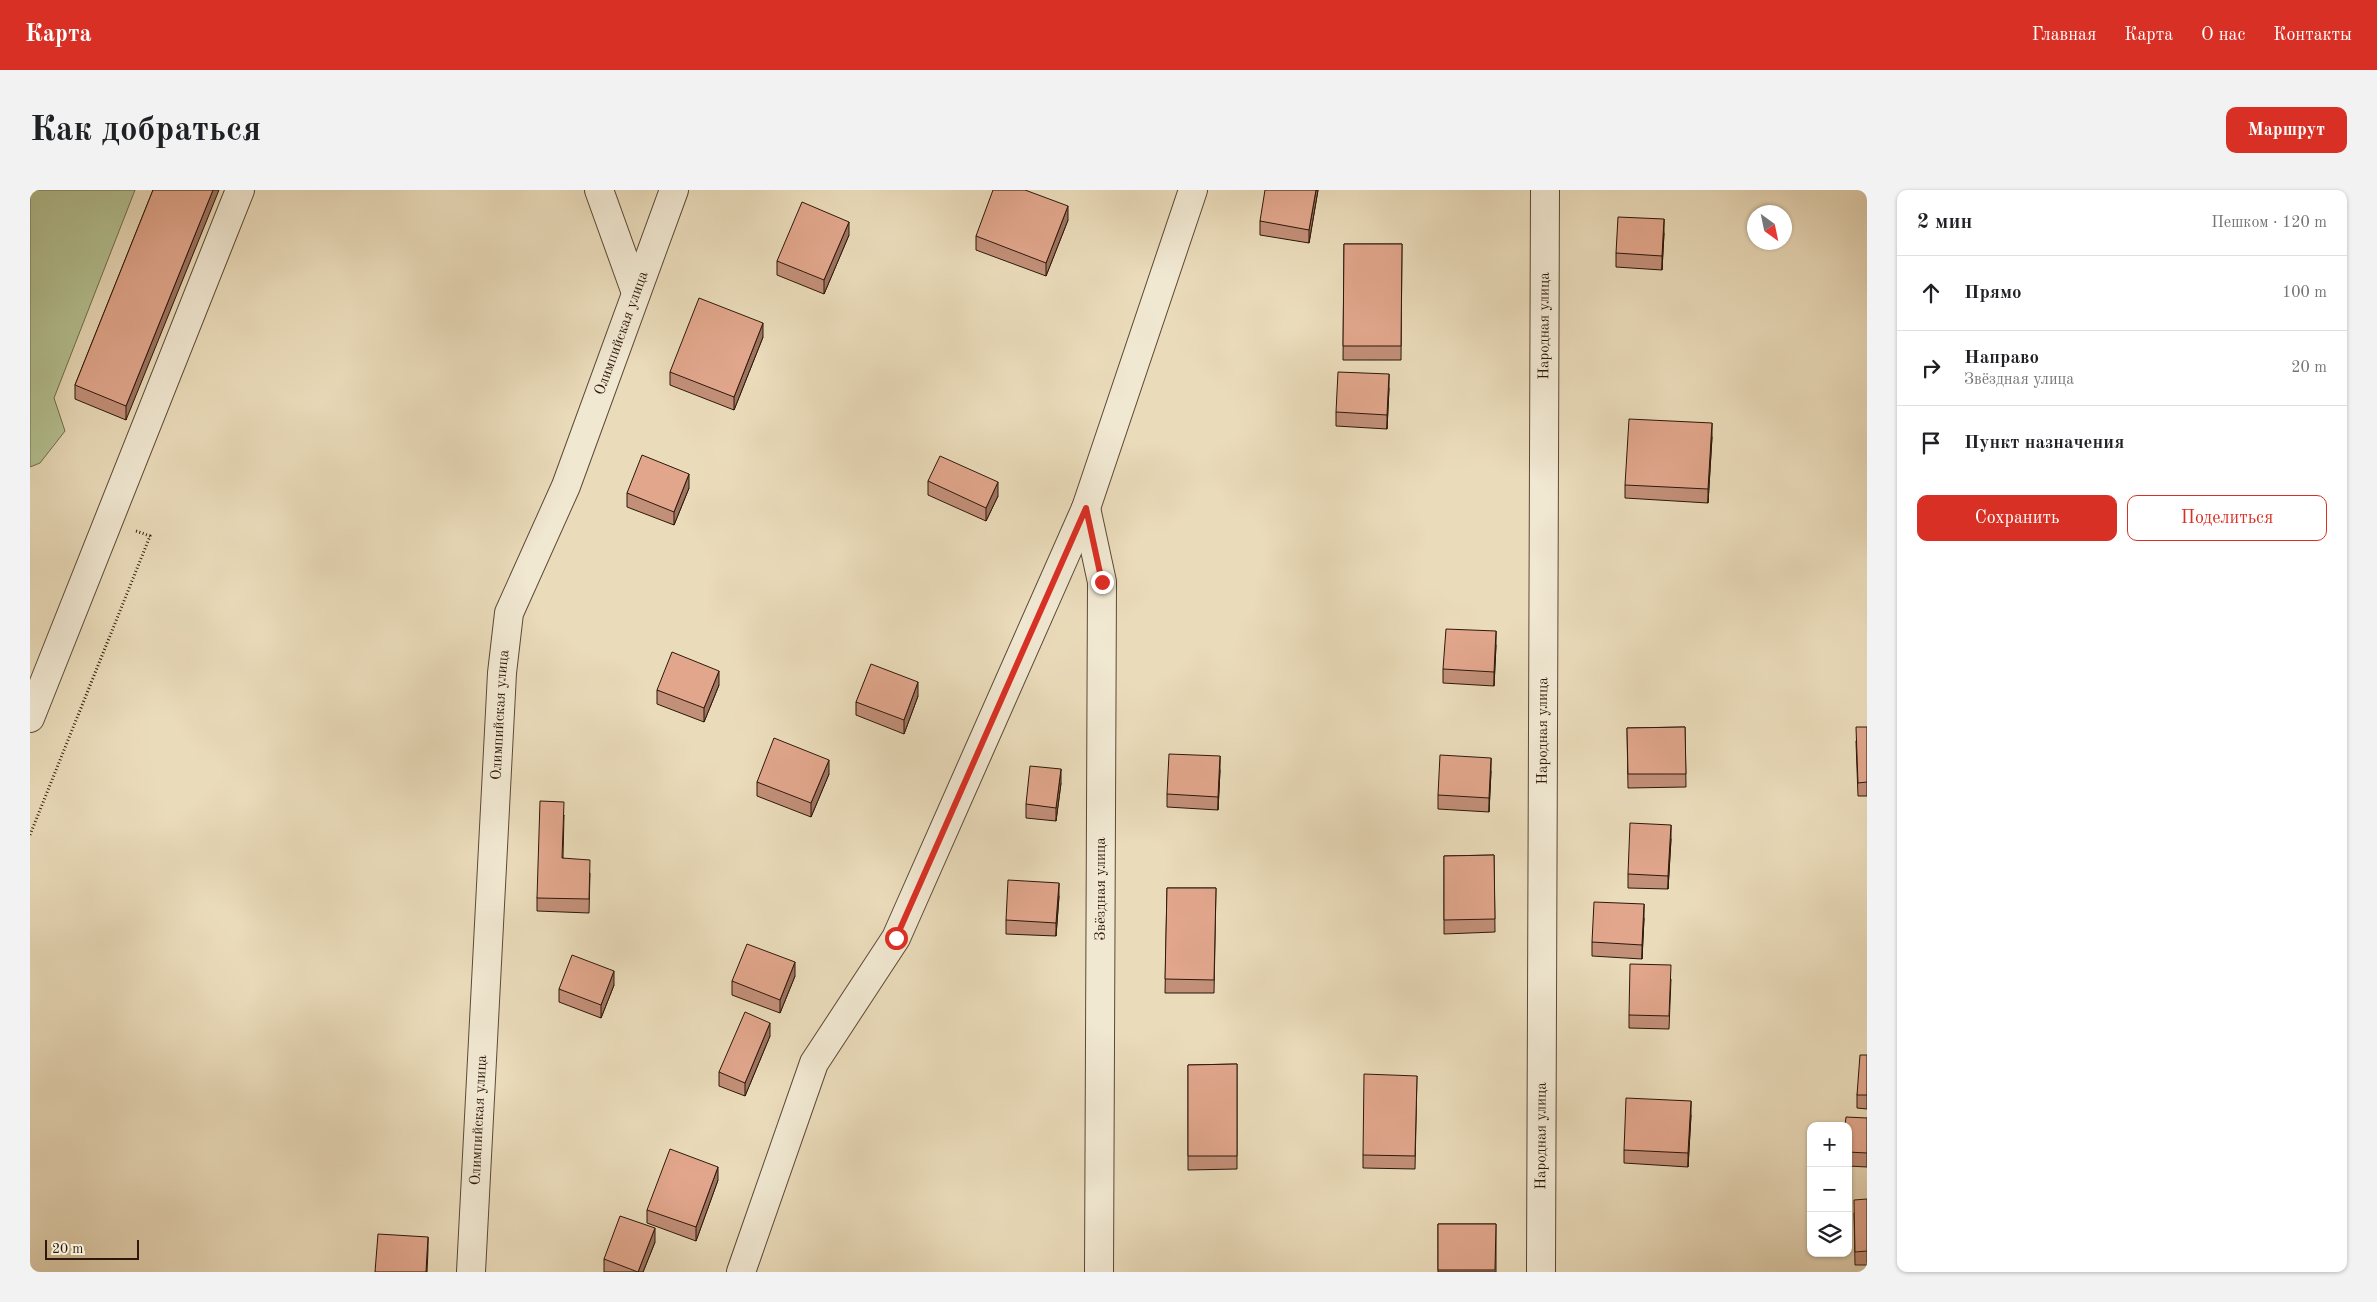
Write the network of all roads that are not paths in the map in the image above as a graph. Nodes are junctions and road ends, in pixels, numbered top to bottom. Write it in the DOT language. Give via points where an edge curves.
graph roads {
  1 [pos="240,190"];
  2 [pos="599,190"];
  3 [pos="674,190"];
  4 [pos="1193,190"];
  5 [pos="1544,190"];
  6 [pos="636,293"];
  7 [pos="1086,508"];
  8 [pos="30,718"];
  9 [pos="471,1272"];
  10 [pos="741,1272"];
  11 [pos="1099,1272"];
  12 [pos="1541,1272"];
  1 -- 8 [label="street"];
  2 -- 6 [label="street"];
  3 -- 6 [label="street, Олимпийская улица"];
  4 -- 7 [label="street"];
  5 -- 12 [label="street, Народная улица"];
  6 -- 9 [label="street, Олимпийская улица" via="566,486 509,613 502,673"];
  7 -- 10 [label="street" via="896,938 814,1063"];
  7 -- 11 [label="street, Звёздная улица" via="1102,582"];
}
